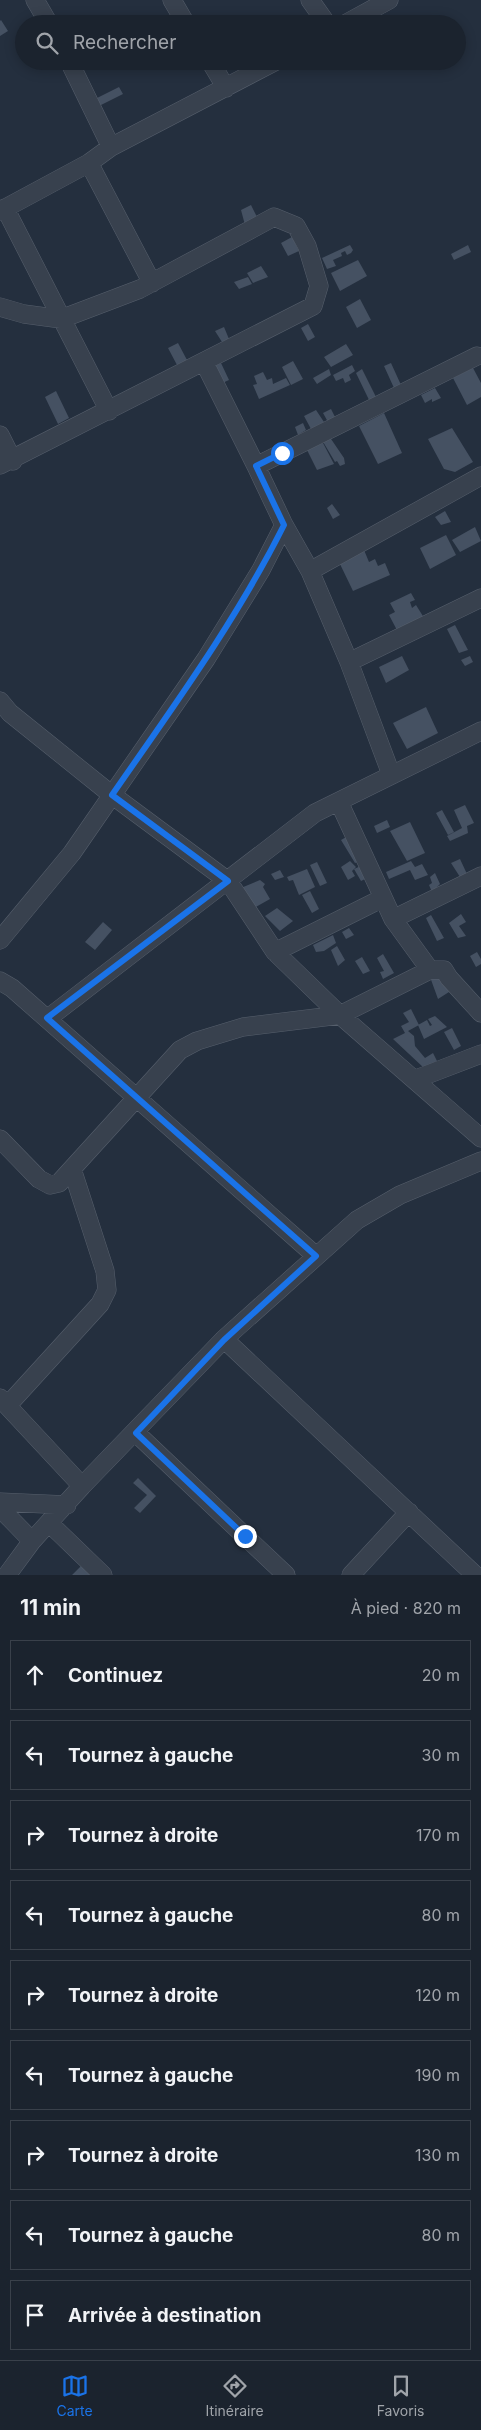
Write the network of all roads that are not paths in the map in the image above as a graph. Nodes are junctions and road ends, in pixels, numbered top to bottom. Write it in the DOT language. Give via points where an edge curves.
graph roads {
  1 [pos="35,0"];
  2 [pos="172,0"];
  3 [pos="310,0"];
  4 [pos="388,0"];
  5 [pos="43,15"];
  6 [pos="181,15"];
  7 [pos="321,15"];
  8 [pos="361,15"];
  9 [pos="73,70"];
  10 [pos="215,70"];
  11 [pos="259,70"];
  12 [pos="226,88"];
  13 [pos="112,147"];
  14 [pos="89,163"];
  15 [pos="3,210"];
  16 [pos="152,283"];
  17 [pos="0,307"];
  18 [pos="61,319"];
  19 [pos="480,358"];
  20 [pos="204,362"];
  21 [pos="109,411"];
  22 [pos="0,435"];
  23 [pos="6,463"];
  24 [pos="256,466"];
  25 [pos="481,476"];
  26 [pos="284,525"];
  27 [pos="310,571"];
  28 [pos="481,598"];
  29 [pos="349,662"];
  30 [pos="0,701"];
  31 [pos="481,731"];
  32 [pos="391,774"];
  33 [pos="112,795"];
  34 [pos="338,802"];
  35 [pos="481,876"];
  36 [pos="228,881"];
  37 [pos="384,898"];
  38 [pos="393,920"];
  39 [pos="0,940"];
  40 [pos="275,952"];
  41 [pos="430,970"];
  42 [pos="0,981"];
  43 [pos="481,1013"];
  44 [pos="340,1015"];
  45 [pos="47,1018"];
  46 [pos="481,1054"];
  47 [pos="416,1079"];
  48 [pos="138,1098"];
  49 [pos="481,1138"];
  50 [pos="0,1139"];
  51 [pos="481,1162"];
  52 [pos="72,1169"];
  53 [pos="316,1256"];
  54 [pos="224,1340"];
  55 [pos="4,1401"];
  56 [pos="136,1433"];
  57 [pos="82,1486"];
  58 [pos="0,1502"];
  59 [pos="66,1505"];
  60 [pos="0,1508"];
  61 [pos="408,1512"];
  62 [pos="50,1523"];
  63 [pos="32,1541"];
  64 [pos="7,1575"];
  65 [pos="103,1575"];
  66 [pos="286,1575"];
  67 [pos="351,1575"];
  68 [pos="475,1575"];
  1 -- 5 [label="street"];
  2 -- 6 [label="street"];
  3 -- 7 [label="street"];
  4 -- 8 [label="street"];
  9 -- 13 [label="street"];
  10 -- 12 [label="street"];
  11 -- 12 [label="street"];
  12 -- 13 [label="street"];
  13 -- 14 [label="street"];
  14 -- 15 [label="street"];
  14 -- 16 [label="street"];
  15 -- 18 [label="street"];
  16 -- 18 [label="street"];
  16 -- 20 [label="street" via="274,217 296,226 307,246 319,286 313,306"];
  17 -- 18 [label="street"];
  18 -- 21 [label="street"];
  19 -- 24 [label="street"];
  20 -- 21 [label="street"];
  20 -- 24 [label="street"];
  21 -- 23 [label="street"];
  22 -- 23 [label="street"];
  24 -- 26 [label="street"];
  25 -- 27 [label="street"];
  26 -- 27 [label="street"];
  26 -- 33 [label="street" via="261,570 206,659"];
  27 -- 29 [label="street"];
  28 -- 29 [label="street"];
  29 -- 32 [label="street"];
  30 -- 33 [label="street" via="10,713"];
  31 -- 32 [label="street"];
  32 -- 34 [label="street"];
  33 -- 36 [label="street"];
  33 -- 39 [label="street" via="72,853"];
  34 -- 36 [label="street" via="306,819"];
  34 -- 37 [label="street"];
  35 -- 38 [label="street"];
  36 -- 40 [label="street"];
  36 -- 45 [label="street"];
  37 -- 38 [label="street"];
  37 -- 40 [label="street"];
  38 -- 41 [label="street"];
  40 -- 44 [label="street"];
  41 -- 43 [label="street" via="444,970"];
  41 -- 44 [label="street"];
  42 -- 45 [label="street"];
  44 -- 47 [label="street"];
  44 -- 48 [label="street" via="243,1027 197,1040 180,1050"];
  45 -- 48 [label="street"];
  46 -- 47 [label="street"];
  47 -- 49 [label="street"];
  48 -- 52 [label="street"];
  48 -- 53 [label="street"];
  50 -- 52 [label="street" via="39,1179 50,1185 58,1183"];
  51 -- 53 [label="street" via="400,1195 357,1220"];
  52 -- 55 [label="street" via="106,1271 107,1290 100,1304"];
  53 -- 54 [label="street"];
  54 -- 56 [label="street"];
  54 -- 61 [label="street"];
  55 -- 57 [label="street"];
  56 -- 57 [label="street"];
  56 -- 66 [label="street"];
  57 -- 59 [label="street"];
  58 -- 59 [label="street"];
  59 -- 62 [label="street"];
  60 -- 63 [label="street"];
  61 -- 67 [label="street"];
  61 -- 68 [label="street"];
  62 -- 63 [label="street"];
  62 -- 65 [label="street"];
  63 -- 64 [label="street"];
}
